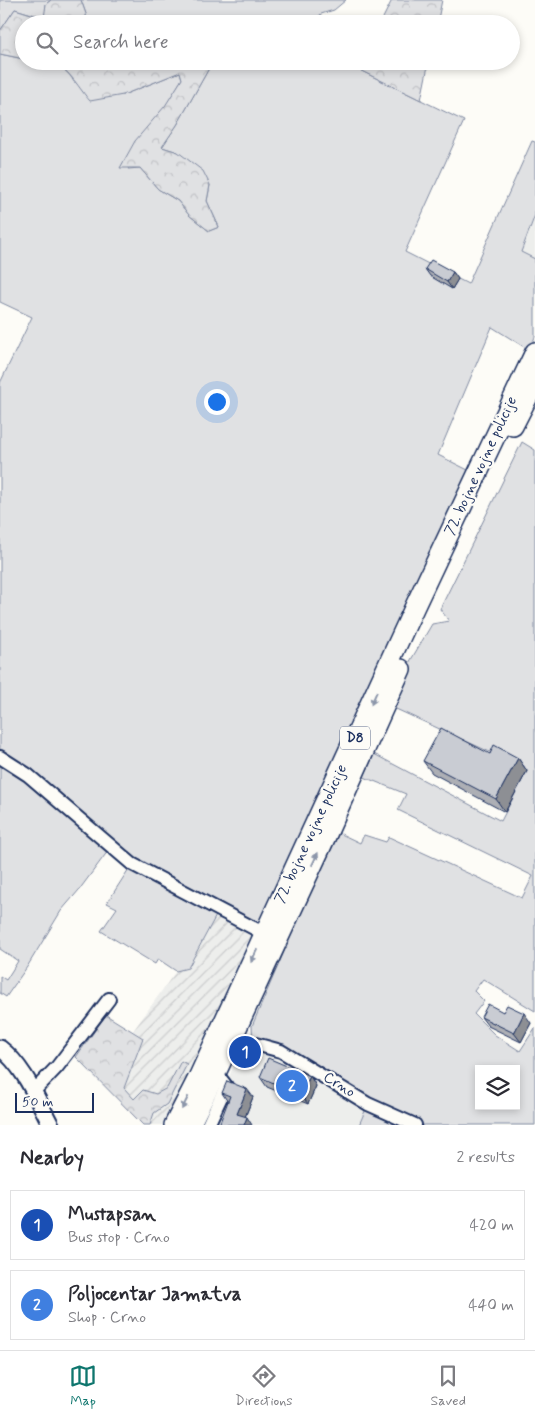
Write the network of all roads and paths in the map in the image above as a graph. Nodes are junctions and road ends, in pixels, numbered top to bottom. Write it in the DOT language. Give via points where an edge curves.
graph roads {
  1 [pos="535,352"];
  2 [pos="535,383"];
  3 [pos="0,758"];
  4 [pos="265,934"];
  5 [pos="109,999"];
  6 [pos="233,1038"];
  7 [pos="0,1048"];
  8 [pos="216,1073"];
  9 [pos="33,1092"];
  10 [pos="51,1125"];
  11 [pos="174,1125"];
  12 [pos="190,1125"];
  13 [pos="208,1125"];
  14 [pos="416,1125"];
  1 -- 4 [label="main road, 72. bojne vojne policije / D8, one-way"];
  6 -- 2 [label="main road, 72. bojne vojne policije / D8, one-way" via="426,612"];
  3 -- 4 [label="street" via="28,775 132,864"];
  4 -- 11 [label="main road, 72. bojne vojne policije / D8, one-way"];
  5 -- 9 [label="street" via="57,1067"];
  6 -- 8 [label="main road, 72. bojne vojne policije / D8"];
  6 -- 14 [label="street, Crno" via="281,1051 368,1104"];
  7 -- 9 [label="street" via="14,1062"];
  8 -- 12 [label="main road, 72. bojne vojne policije / D8"];
  8 -- 13 [label="street" via="226,1086"];
  9 -- 10 [label="street"];
}
